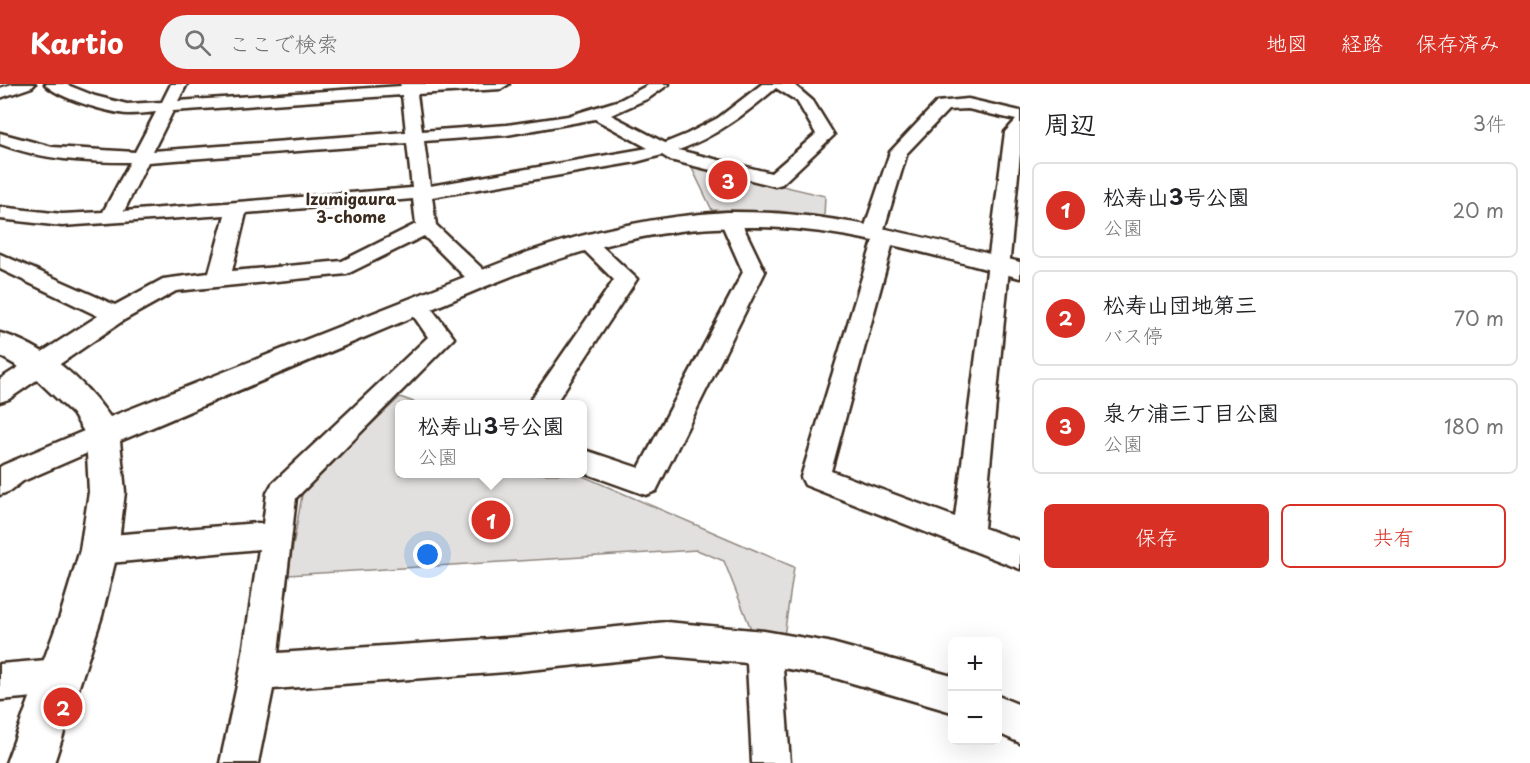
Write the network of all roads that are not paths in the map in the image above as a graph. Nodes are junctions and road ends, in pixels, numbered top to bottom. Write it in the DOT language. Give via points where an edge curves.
graph roads {
  1 [pos="27,84"];
  2 [pos="53,84"];
  3 [pos="179,84"];
  4 [pos="501,84"];
  5 [pos="662,84"];
  6 [pos="771,84"];
  7 [pos="780,84"];
  8 [pos="409,88"];
  9 [pos="0,93"];
  10 [pos="168,108"];
  11 [pos="598,114"];
  12 [pos="1020,116"];
  13 [pos="1020,124"];
  14 [pos="414,136"];
  15 [pos="0,138"];
  16 [pos="667,149"];
  17 [pos="142,157"];
  18 [pos="421,193"];
  19 [pos="237,208"];
  20 [pos="0,213"];
  21 [pos="23,218"];
  22 [pos="110,218"];
  23 [pos="730,220"];
  24 [pos="426,227"];
  25 [pos="0,231"];
  26 [pos="879,234"];
  27 [pos="586,242"];
  28 [pos="0,261"];
  29 [pos="1009,267"];
  30 [pos="219,279"];
  31 [pos="480,279"];
  32 [pos="417,305"];
  33 [pos="116,315"];
  34 [pos="0,343"];
  35 [pos="42,366"];
  36 [pos="0,392"];
  37 [pos="544,400"];
  38 [pos="103,435"];
  39 [pos="587,462"];
  40 [pos="0,483"];
  41 [pos="968,535"];
  42 [pos="258,536"];
  43 [pos="99,550"];
  44 [pos="1020,555"];
  45 [pos="764,648"];
  46 [pos="258,672"];
  47 [pos="58,678"];
  48 [pos="0,682"];
  49 [pos="948,693"];
  50 [pos="1002,716"];
  51 [pos="1020,724"];
  52 [pos="30,763"];
  53 [pos="239,763"];
  54 [pos="771,763"];
  1 -- 9 [label="street"];
  2 -- 10 [label="street" via="99,104 127,109"];
  3 -- 10 [label="street"];
  4 -- 8 [label="street"];
  5 -- 11 [label="street"];
  6 -- 16 [label="street" via="738,113 708,132"];
  7 -- 16 [label="street" via="788,86 812,107 825,135 776,180 676,156"];
  8 -- 10 [label="street"];
  8 -- 14 [label="street"];
  10 -- 17 [label="street"];
  11 -- 14 [label="street" via="507,130"];
  11 -- 16 [label="street"];
  12 -- 26 [label="street" via="968,104 943,105 899,152"];
  13 -- 29 [label="street" via="1014,132"];
  14 -- 17 [label="street"];
  14 -- 18 [label="street"];
  15 -- 17 [label="street" via="57,153"];
  16 -- 18 [label="street"];
  17 -- 22 [label="street"];
  18 -- 19 [label="street"];
  18 -- 24 [label="street"];
  19 -- 22 [label="street"];
  19 -- 30 [label="street"];
  20 -- 21 [label="street"];
  21 -- 22 [label="street"];
  21 -- 25 [label="street"];
  23 -- 26 [label="street" via="810,224"];
  23 -- 27 [label="street" via="676,223"];
  23 -- 39 [label="street" via="754,272 646,483"];
  24 -- 30 [label="street" via="347,267"];
  24 -- 31 [label="street"];
  26 -- 29 [label="street"];
  26 -- 41 [label="street" via="815,477"];
  27 -- 31 [label="street"];
  27 -- 37 [label="street" via="626,279"];
  28 -- 33 [label="street"];
  29 -- 41 [label="street"];
  30 -- 33 [label="street" via="171,284"];
  31 -- 32 [label="street"];
  32 -- 38 [label="street"];
  32 -- 46 [label="street" via="442,338 282,493"];
  33 -- 35 [label="street"];
  34 -- 35 [label="street"];
  35 -- 36 [label="street"];
  35 -- 38 [label="street" via="84,405"];
  38 -- 40 [label="street" via="13,473"];
  38 -- 43 [label="street" via="107,492"];
  41 -- 44 [label="street"];
  42 -- 43 [label="street"];
  43 -- 47 [label="street"];
  45 -- 46 [label="street" via="666,639 519,654"];
  45 -- 49 [label="street" via="828,659"];
  45 -- 54 [label="street"];
  46 -- 53 [label="street"];
  47 -- 48 [label="street"];
  47 -- 52 [label="street"];
  50 -- 51 [label="street"];
}
